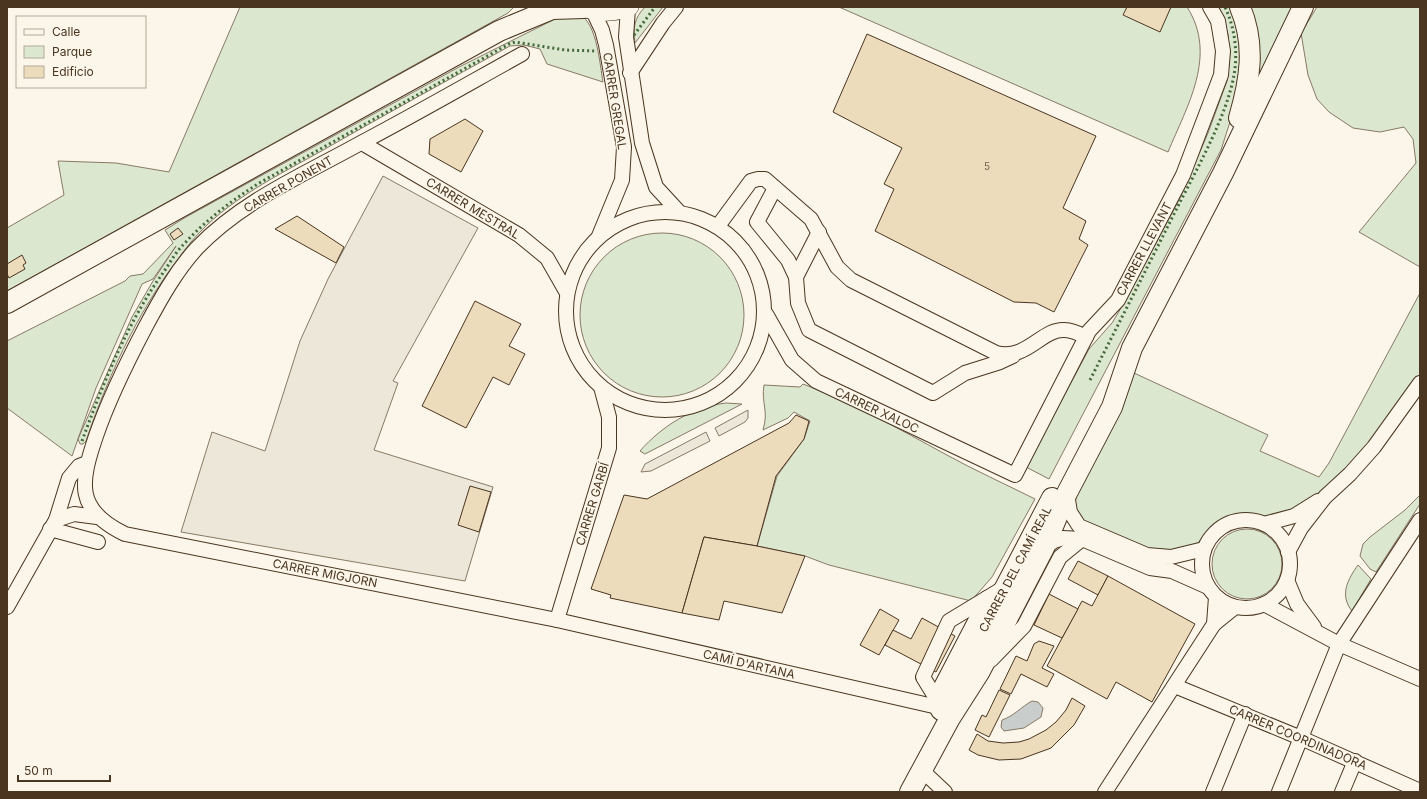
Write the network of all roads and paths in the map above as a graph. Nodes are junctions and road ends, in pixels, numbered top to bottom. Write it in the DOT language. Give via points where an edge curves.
graph roads {
  1 [pos="523,7"];
  2 [pos="676,7"];
  3 [pos="1210,7"];
  4 [pos="1240,7"];
  5 [pos="1303,7"];
  6 [pos="629,8"];
  7 [pos="586,9"];
  8 [pos="499,31"];
  9 [pos="522,54"];
  10 [pos="630,73"];
  11 [pos="362,143"];
  12 [pos="1223,173"];
  13 [pos="775,188"];
  14 [pos="679,212"];
  15 [pos="718,226"];
  16 [pos="819,232"];
  17 [pos="599,236"];
  18 [pos="796,276"];
  19 [pos="567,293"];
  20 [pos="7,303"];
  21 [pos="766,314"];
  22 [pos="1086,337"];
  23 [pos="1132,348"];
  24 [pos="1022,351"];
  25 [pos="1420,383"];
  26 [pos="601,387"];
  27 [pos="87,463"];
  28 [pos="1015,475"];
  29 [pos="1067,493"];
  30 [pos="1325,497"];
  31 [pos="97,517"];
  32 [pos="1420,520"];
  33 [pos="1264,524"];
  34 [pos="53,525"];
  35 [pos="1082,539"];
  36 [pos="98,542"];
  37 [pos="1044,548"];
  38 [pos="1204,549"];
  39 [pos="1288,552"];
  40 [pos="1287,580"];
  41 [pos="1006,586"];
  42 [pos="1212,592"];
  43 [pos="987,598"];
  44 [pos="1264,604"];
  45 [pos="1235,607"];
  46 [pos="7,608"];
  47 [pos="557,620"];
  48 [pos="1214,624"];
  49 [pos="1317,631"];
  50 [pos="1339,644"];
  51 [pos="980,671"];
  52 [pos="1420,679"];
  53 [pos="1175,686"];
  54 [pos="964,696"];
  55 [pos="938,703"];
  56 [pos="1245,714"];
  57 [pos="1301,738"];
  58 [pos="1355,761"];
  59 [pos="928,776"];
  60 [pos="1420,790"];
  61 [pos="906,791"];
  62 [pos="945,792"];
  63 [pos="1105,792"];
  64 [pos="1213,792"];
  65 [pos="1279,792"];
  66 [pos="1342,792"];
  1 -- 8 [label="highway"];
  2 -- 10 [label="street"];
  3 -- 22 [label="street, CARRER LLEVANT" via="1218,20 1223,51 1221,75 1211,103 1183,175 1118,300"];
  4 -- 12 [label="highway" via="1249,40 1250,65 1247,91"];
  5 -- 12 [label="highway"];
  6 -- 7 [label="main road" via="612,13"];
  6 -- 10 [label="street, CARRER GREGAL" via="626,37"];
  7 -- 8 [label="highway" via="552,9"];
  7 -- 17 [label="street, CARRER GREGAL" via="602,30 624,147 622,180"];
  8 -- 20 [label="highway"];
  9 -- 11 [label="street, CARRER PONENT"];
  10 -- 14 [label="street, CARRER GREGAL" via="642,143 656,187"];
  11 -- 19 [label="street, CARRER MESTRAL" via="519,235 547,258"];
  11 -- 27 [label="street, CARRER PONENT" via="257,199 217,230 184,263 129,357 107,406"];
  12 -- 23 [label="highway"];
  13 -- 15 [label="street" via="765,179 758,178 752,181"];
  13 -- 16 [label="street" via="811,219"];
  13 -- 18 [label="street" via="757,222 784,255"];
  14 -- 15 [label="street" via="700,217"];
  14 -- 17 [label="street" via="651,212 623,221"];
  15 -- 21 [label="street" via="744,249 761,280"];
  16 -- 18 [label="street"];
  16 -- 24 [label="street" via="837,267 851,280 996,353 1010,354"];
  17 -- 19 [label="street" via="578,262"];
  18 -- 24 [label="street" via="798,303 809,330 933,393 965,373 1000,362"];
  19 -- 26 [label="street" via="566,319 571,344 583,368"];
  21 -- 26 [label="street" via="760,345 744,373 713,398 691,407 659,411 628,404"];
  21 -- 28 [label="street, CARRER XALOC" via="792,360 816,381"];
  22 -- 24 [label="street" via="1069,330 1059,330"];
  22 -- 28 [label="street, CARRER LLEVANT"];
  23 -- 29 [label="highway" via="1112,407"];
  23 -- 41 [label="highway, CARRER DEL CAMÍ REAL"];
  25 -- 30 [label="street" via="1374,447"];
  26 -- 47 [label="street, CARRER GARBÍ" via="610,417 609,448"];
  27 -- 31 [label="street, CARRER PONENT" via="85,491"];
  27 -- 34 [label="street" via="79,466 69,478"];
  29 -- 37 [label="highway"];
  29 -- 38 [label="street" via="1070,512 1079,526 1147,555 1171,557"];
  30 -- 33 [label="street" via="1294,516"];
  30 -- 39 [label="street" via="1301,528"];
  31 -- 34 [label="street" via="74,514"];
  31 -- 47 [label="street, CARRER MIGJORN" via="125,534"];
  32 -- 50 [label="street"];
  33 -- 38 [label="street" via="1250,520 1236,521 1222,527 1211,536"];
  33 -- 39 [label="street" via="1283,540"];
  34 -- 36 [label="street"];
  34 -- 46 [label="street"];
  35 -- 37 [label="street" via="1063,538"];
  35 -- 42 [label="street" via="1150,568 1172,571"];
  35 -- 51 [label="street" via="1060,558 1024,626"];
  37 -- 51 [label="highway"];
  38 -- 42 [label="street" via="1203,575"];
  39 -- 40 [label="street" via="1290,566"];
  40 -- 44 [label="street" via="1274,598"];
  40 -- 49 [label="street" via="1297,604"];
  41 -- 43 [label="street"];
  41 -- 55 [label="highway, CARRER DEL CAMÍ REAL"];
  42 -- 45 [label="street"];
  42 -- 48 [label="street"];
  43 -- 55 [label="street"];
  43 -- 55 [label="street" via="949,621 923,677"];
  44 -- 45 [label="street" via="1250,608"];
  44 -- 49 [label="street"];
  45 -- 48 [label="street"];
  47 -- 55 [label="street, CAMÍ D'ARTANA"];
  48 -- 53 [label="street"];
  49 -- 50 [label="street"];
  50 -- 52 [label="street"];
  50 -- 57 [label="street"];
  51 -- 54 [label="highway"];
  53 -- 56 [label="street, CARRER COORDINADORA"];
  53 -- 63 [label="street"];
  54 -- 59 [label="street" via="962,713"];
  54 -- 61 [label="highway"];
  55 -- 61 [label="highway, CARRER DEL CAMÍ REAL"];
  56 -- 57 [label="street, CARRER COORDINADORA"];
  56 -- 64 [label="street"];
  57 -- 58 [label="street, CARRER COORDINADORA"];
  57 -- 65 [label="street"];
  58 -- 60 [label="street, CARRER COORDINADORA"];
  58 -- 66 [label="street"];
  59 -- 61 [label="street"];
  59 -- 62 [label="street"];
}
